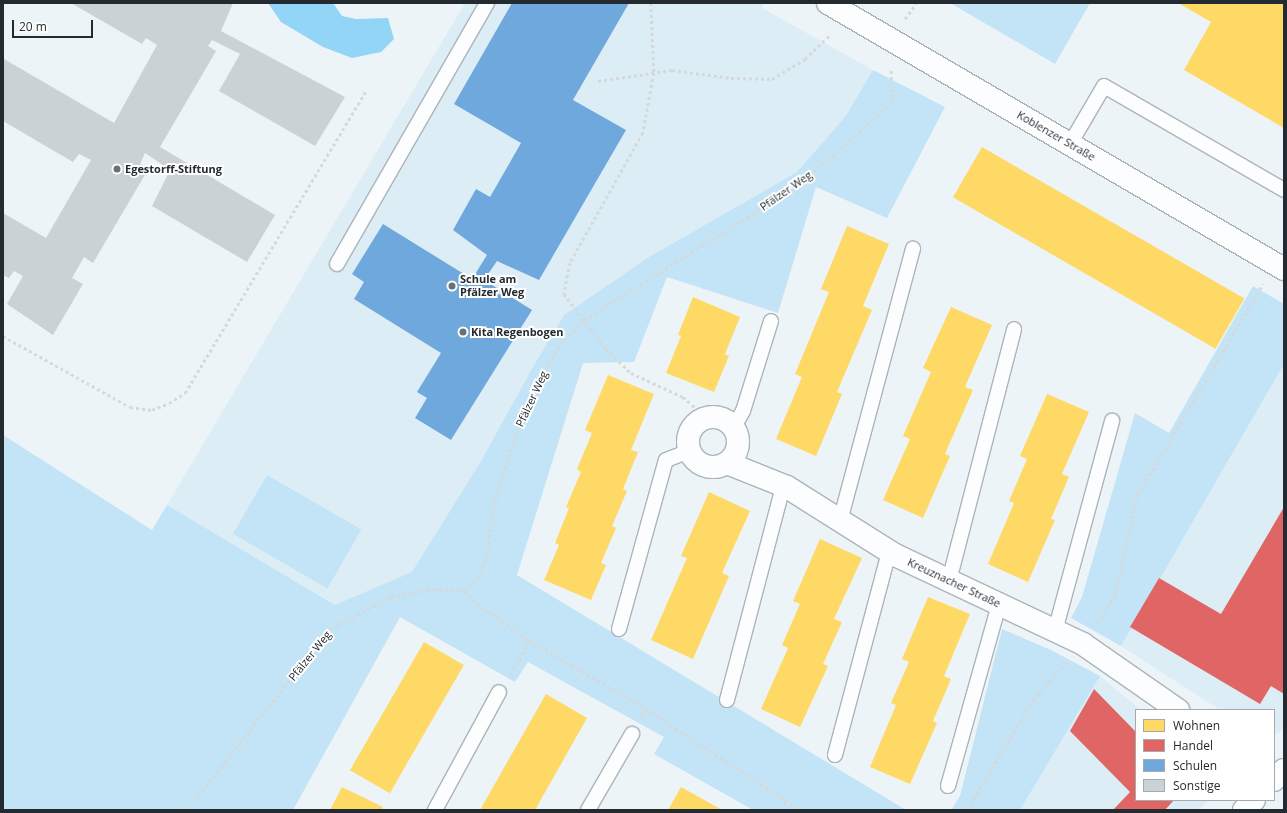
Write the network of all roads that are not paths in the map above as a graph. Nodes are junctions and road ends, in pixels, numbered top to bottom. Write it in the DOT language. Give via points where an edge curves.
graph roads {
  1 [pos="487,3"];
  2 [pos="828,3"];
  3 [pos="1070,144"];
  4 [pos="1284,190"];
  5 [pos="913,249"];
  6 [pos="337,264"];
  7 [pos="1279,266"];
  8 [pos="771,321"];
  9 [pos="1014,329"];
  10 [pos="1112,421"];
  11 [pos="734,427"];
  12 [pos="690,451"];
  13 [pos="727,463"];
  14 [pos="783,486"];
  15 [pos="840,520"];
  16 [pos="890,552"];
  17 [pos="949,581"];
  18 [pos="999,605"];
  19 [pos="620,629"];
  20 [pos="1055,631"];
  21 [pos="499,692"];
  22 [pos="727,700"];
  23 [pos="1177,709"];
  24 [pos="632,734"];
  25 [pos="835,756"];
  26 [pos="948,786"];
  27 [pos="1253,801"];
  28 [pos="435,810"];
  29 [pos="588,810"];
  30 [pos="1244,810"];
  1 -- 6 [label="lane"];
  2 -- 3 [label="street, Koblenzer Straße"];
  3 -- 4 [label="lane" via="1104,86"];
  3 -- 7 [label="street, Koblenzer Straße"];
  5 -- 15 [label="lane"];
  8 -- 11 [label="lane" via="744,411"];
  9 -- 17 [label="lane"];
  10 -- 20 [label="lane"];
  11 -- 12 [label="street" via="722,418 706,417 694,425 688,437"];
  11 -- 13 [label="street" via="739,440 736,453"];
  12 -- 13 [label="street, Kreuznacher Straße" via="699,462 713,467"];
  12 -- 19 [label="lane" via="666,460"];
  13 -- 14 [label="street, Kreuznacher Straße"];
  14 -- 15 [label="street, Kreuznacher Straße"];
  14 -- 22 [label="lane"];
  15 -- 16 [label="street, Kreuznacher Straße"];
  16 -- 17 [label="street, Kreuznacher Straße"];
  16 -- 25 [label="lane"];
  17 -- 18 [label="street, Kreuznacher Straße"];
  18 -- 20 [label="street, Kreuznacher Straße"];
  18 -- 26 [label="lane"];
  20 -- 23 [label="street, Kreuznacher Straße" via="1083,644"];
  21 -- 28 [label="lane"];
  24 -- 29 [label="lane"];
  27 -- 30 [label="street"];
}
